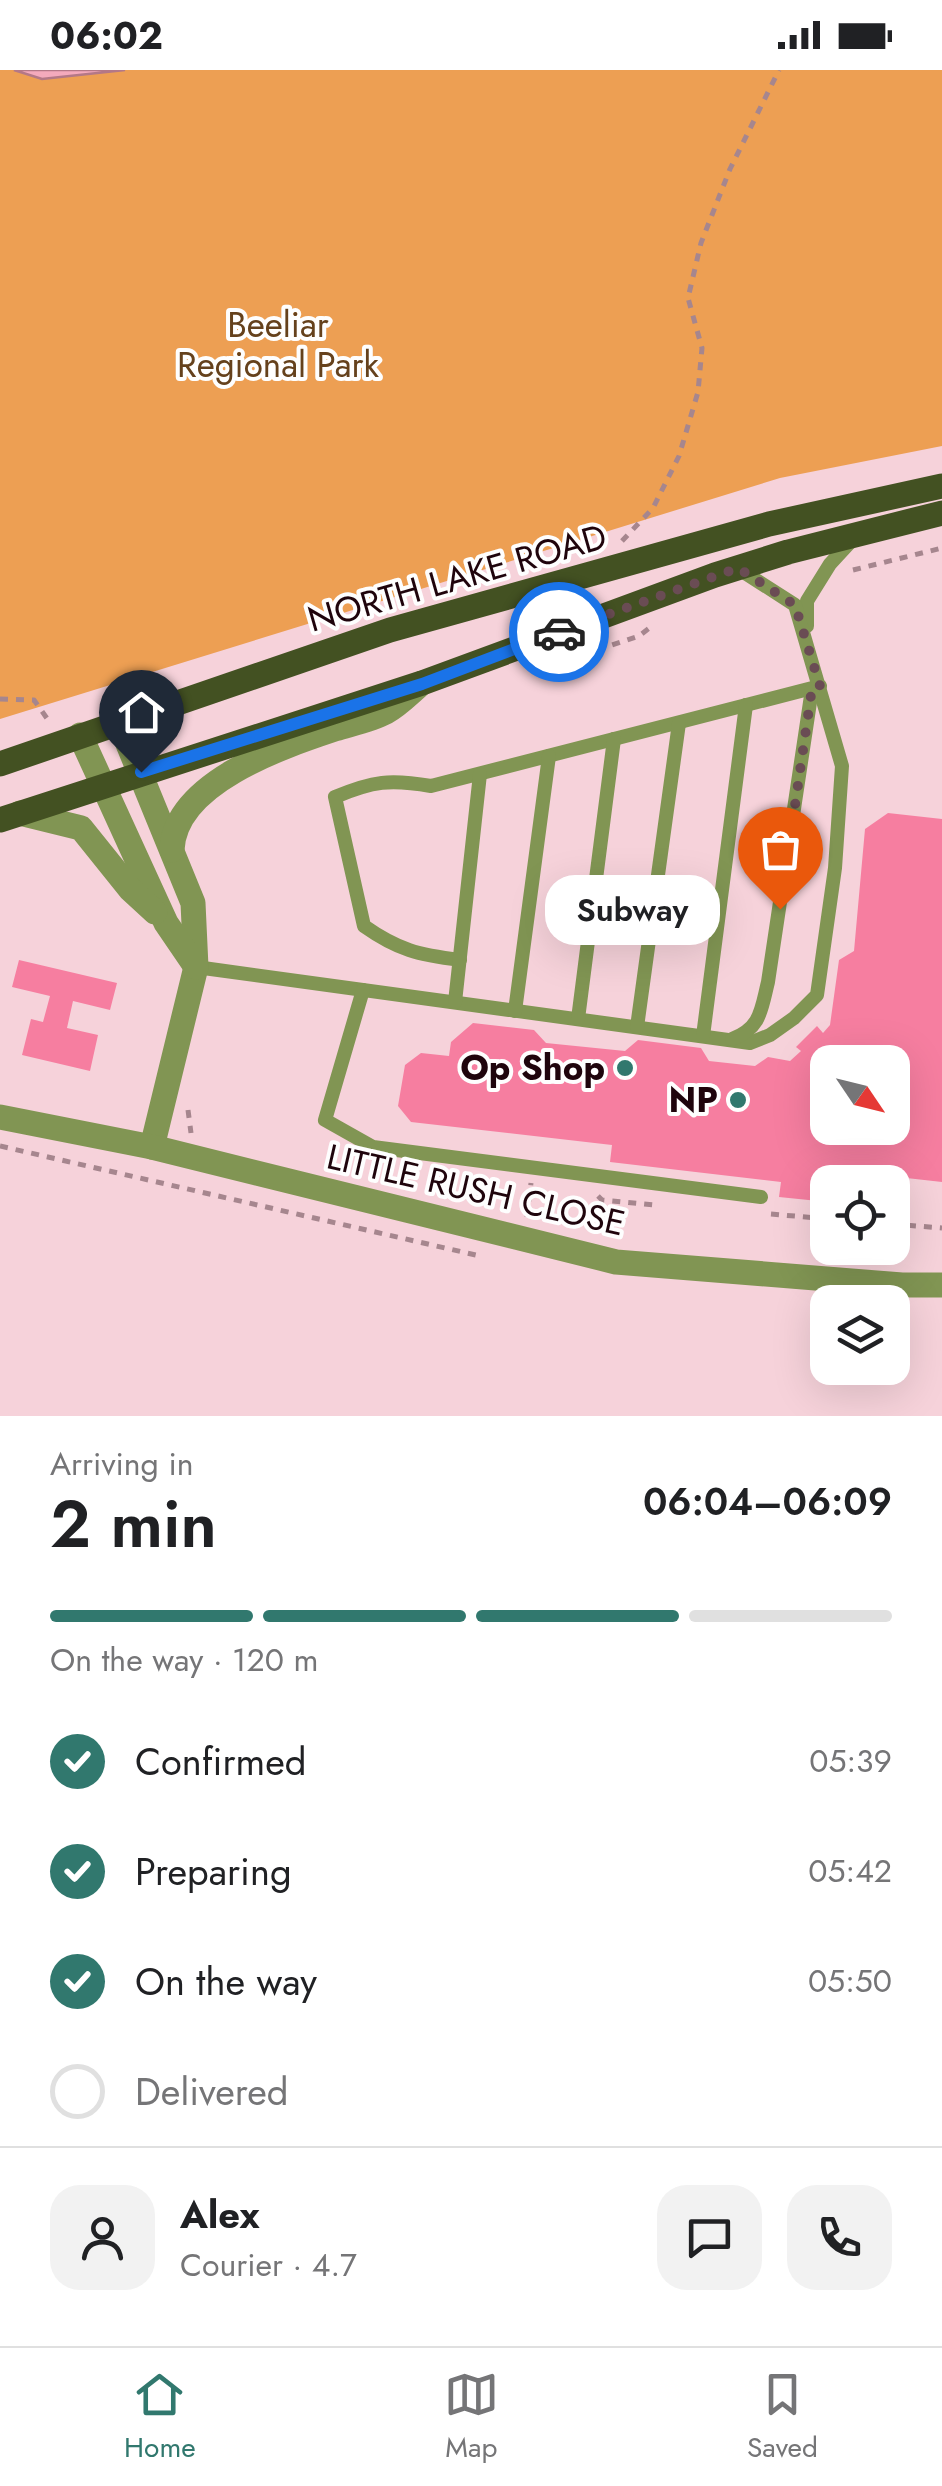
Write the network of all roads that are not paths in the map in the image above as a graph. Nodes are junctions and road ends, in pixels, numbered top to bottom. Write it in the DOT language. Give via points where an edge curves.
graph roads {
  1 [pos="942,486"];
  2 [pos="942,513"];
  3 [pos="858,534"];
  4 [pos="738,568"];
  5 [pos="808,642"];
  6 [pos="422,684"];
  7 [pos="816,688"];
  8 [pos="746,705"];
  9 [pos="119,722"];
  10 [pos="679,722"];
  11 [pos="80,735"];
  12 [pos="614,739"];
  13 [pos="550,756"];
  14 [pos="0,764"];
  15 [pos="141,772"];
  16 [pos="480,774"];
  17 [pos="104,785"];
  18 [pos="10,817"];
  19 [pos="172,850"];
  20 [pos="166,923"];
  21 [pos="460,960"];
  22 [pos="196,967"];
  23 [pos="363,990"];
  24 [pos="455,1002"];
  25 [pos="515,1010"];
  26 [pos="578,1019"];
  27 [pos="637,1027"];
  28 [pos="703,1036"];
  29 [pos="729,1040"];
  30 [pos="0,1117"];
  31 [pos="152,1147"];
  32 [pos="761,1197"];
  33 [pos="942,1285"];
  1 -- 9 [label="main road, NORTH LAKE ROAD" via="770,524 390,630"];
  2 -- 3 [label="main road"];
  3 -- 4 [label="main road"];
  3 -- 5 [label="lane" via="807,601"];
  4 -- 5 [label="lane" via="795,605"];
  4 -- 6 [label="main road"];
  5 -- 7 [label="lane"];
  6 -- 15 [label="main road"];
  6 -- 19 [label="street" via="385,712 296,742 219,782 176,823"];
  7 -- 8 [label="lane"];
  7 -- 29 [label="lane" via="760,1016 749,1032"];
  7 -- 29 [label="lane" via="842,766 817,995 770,1035 750,1043"];
  8 -- 10 [label="lane"];
  8 -- 28 [label="lane"];
  9 -- 11 [label="main road, NORTH LAKE ROAD"];
  9 -- 15 [label="street"];
  10 -- 12 [label="lane"];
  10 -- 27 [label="lane"];
  11 -- 14 [label="main road, NORTH LAKE ROAD"];
  11 -- 17 [label="street"];
  12 -- 13 [label="lane"];
  12 -- 26 [label="lane"];
  13 -- 16 [label="lane"];
  13 -- 25 [label="lane"];
  15 -- 17 [label="main road"];
  15 -- 19 [label="street"];
  16 -- 21 [label="lane"];
  16 -- 21 [label="lane" via="430,786 366,784 335,797 364,926 414,954"];
  17 -- 18 [label="main road"];
  17 -- 20 [label="street"];
  18 -- 20 [label="street" via="81,828"];
  19 -- 22 [label="street" via="193,903"];
  20 -- 22 [label="street"];
  21 -- 24 [label="lane"];
  22 -- 23 [label="lane"];
  22 -- 31 [label="street"];
  23 -- 24 [label="lane"];
  23 -- 32 [label="lane" via="325,1120 373,1147"];
  24 -- 25 [label="lane"];
  25 -- 26 [label="lane"];
  26 -- 27 [label="lane"];
  27 -- 28 [label="lane"];
  28 -- 29 [label="lane"];
  30 -- 31 [label="street, LITTLE RUSH CLOSE"];
  31 -- 33 [label="street, LITTLE RUSH CLOSE" via="616,1262"];
}
